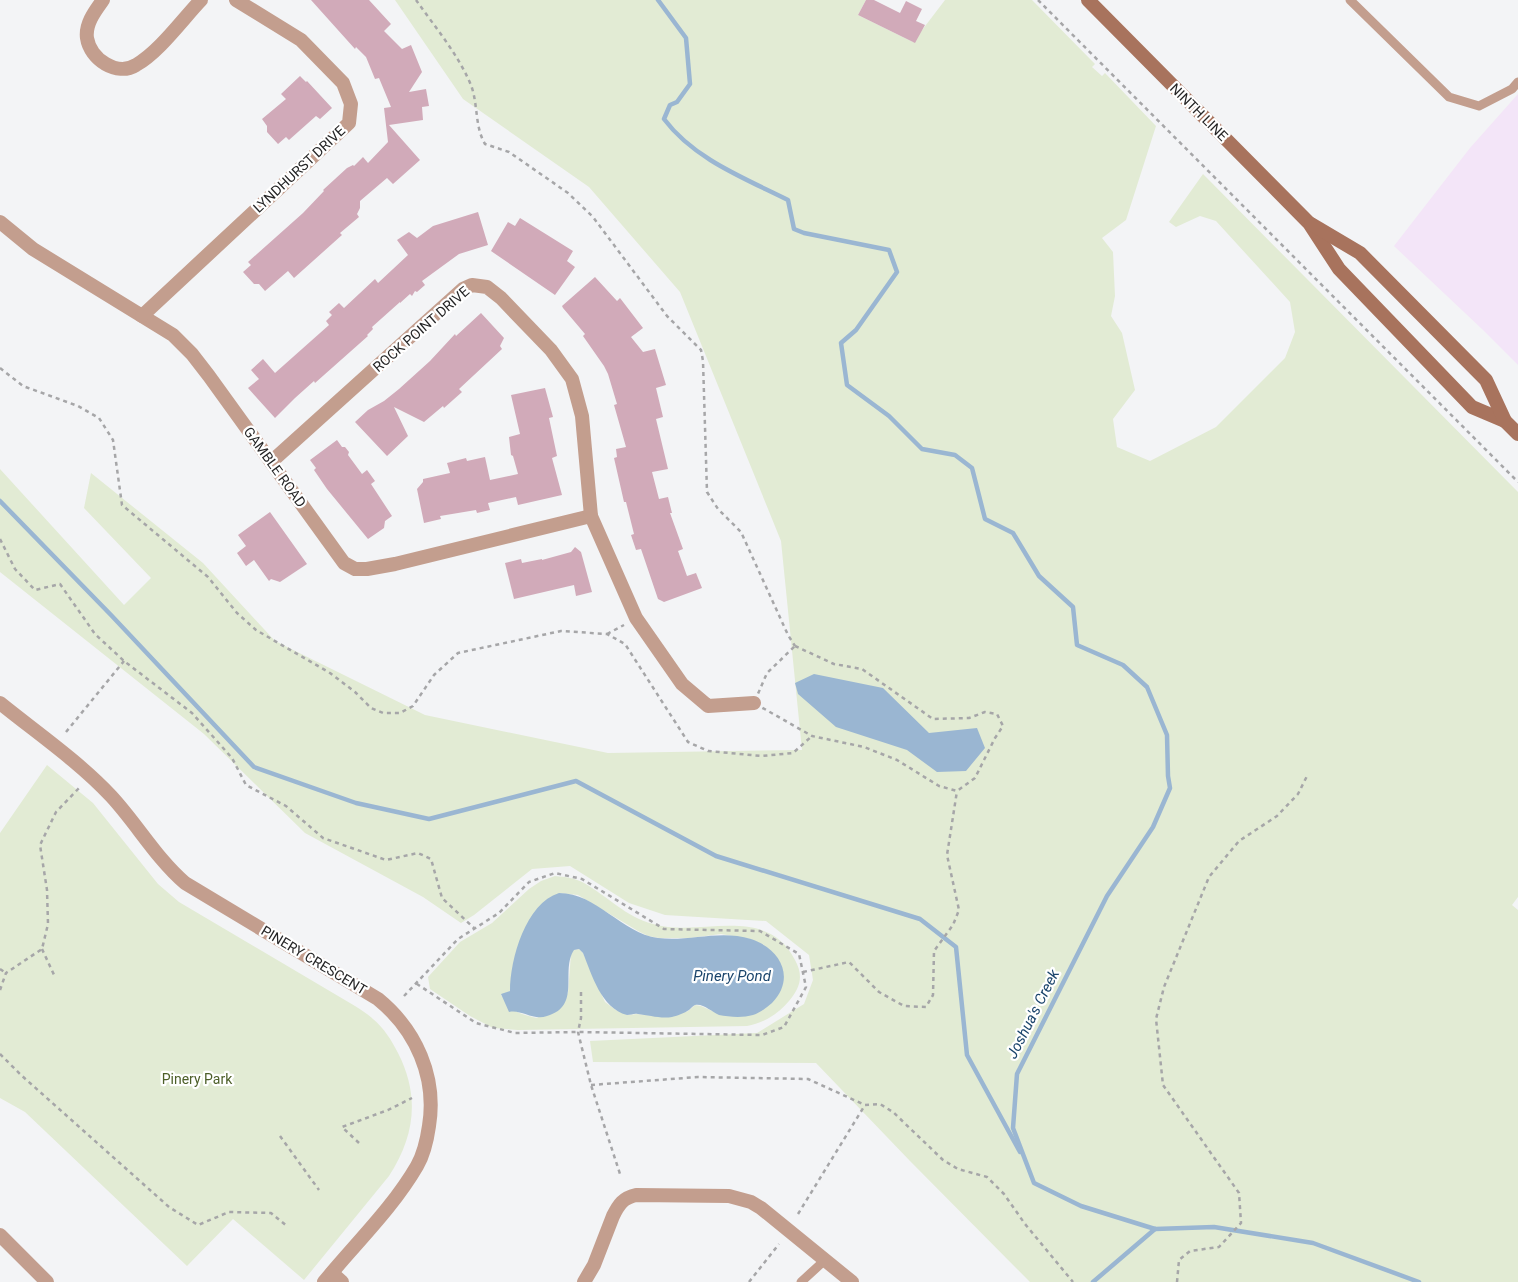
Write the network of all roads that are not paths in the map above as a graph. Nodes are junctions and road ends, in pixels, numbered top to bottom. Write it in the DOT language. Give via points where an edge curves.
graph roads {
  1 [pos="102,0"];
  2 [pos="200,0"];
  3 [pos="236,0"];
  4 [pos="1088,0"];
  5 [pos="1350,0"];
  6 [pos="1518,82"];
  7 [pos="0,222"];
  8 [pos="1309,223"];
  9 [pos="142,316"];
  10 [pos="1505,421"];
  11 [pos="1518,434"];
  12 [pos="271,462"];
  13 [pos="591,516"];
  14 [pos="0,703"];
  15 [pos="754,703"];
  16 [pos="0,1235"];
  17 [pos="825,1260"];
  18 [pos="333,1279"];
  19 [pos="48,1282"];
  20 [pos="584,1282"];
  21 [pos="801,1282"];
  22 [pos="852,1282"];
  1 -- 2 [label="street" via="89,22 87,38 93,53 103,63 120,68 134,67 152,53"];
  3 -- 9 [label="street, LYNDHURST DRIVE" via="301,40 343,83 351,104 349,123"];
  4 -- 8 [label="main road, NINTH LINE"];
  5 -- 6 [label="lane" via="1449,97 1479,106 1512,89"];
  7 -- 9 [label="street, GAMBLE ROAD" via="33,248"];
  8 -- 10 [label="main road, NINTH LINE" via="1338,270 1472,407"];
  8 -- 10 [label="main road, NINTH LINE" via="1360,253 1486,380"];
  9 -- 12 [label="street, GAMBLE ROAD" via="174,335 192,354"];
  10 -- 11 [label="main road, NINTH LINE"];
  12 -- 13 [label="street, GAMBLE ROAD" via="344,563 355,570 395,564"];
  12 -- 13 [label="street, ROCK POINT DRIVE" via="463,289 472,285 486,287 501,298 551,350 572,379 582,416"];
  13 -- 15 [label="street, ROCK POINT DRIVE" via="636,618 682,684 708,706"];
  14 -- 18 [label="street, PINERY CRESCENT" via="91,776 185,883 378,999 408,1031 417,1046 430,1083 431,1114 426,1143 404,1187"];
  16 -- 19 [label="street"];
  17 -- 20 [label="street" via="761,1208 741,1199 706,1195 636,1195 627,1197 617,1208"];
  17 -- 21 [label="lane"];
  17 -- 22 [label="street"];
}
